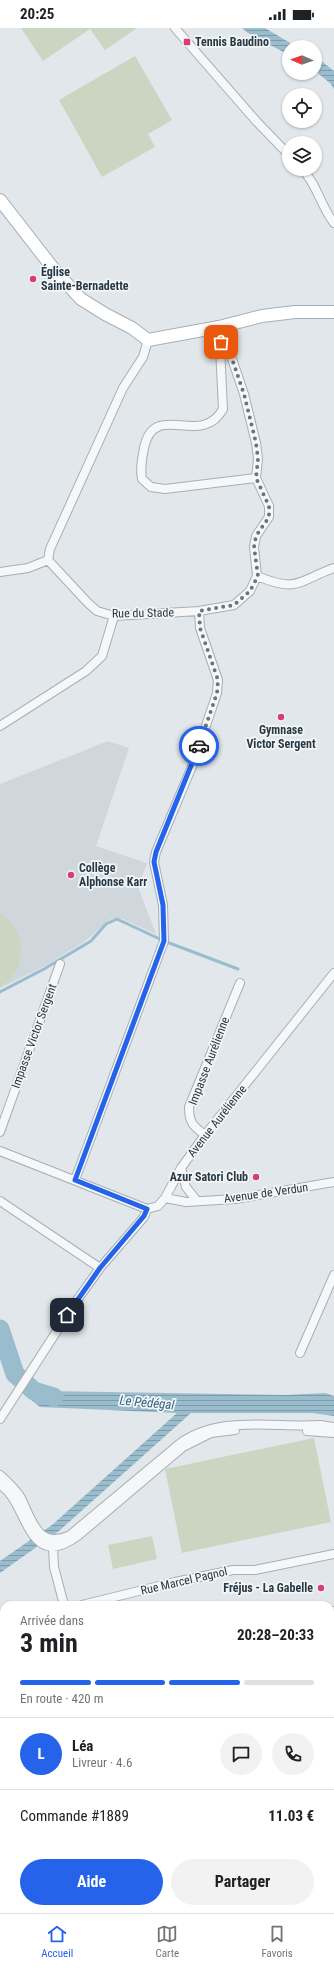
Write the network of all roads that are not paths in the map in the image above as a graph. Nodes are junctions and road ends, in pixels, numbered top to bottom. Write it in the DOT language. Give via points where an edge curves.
graph roads {
  1 [pos="175,28"];
  2 [pos="282,148"];
  3 [pos="307,176"];
  4 [pos="0,200"];
  5 [pos="334,223"];
  6 [pos="334,312"];
  7 [pos="219,327"];
  8 [pos="148,340"];
  9 [pos="221,342"];
  10 [pos="256,478"];
  11 [pos="48,560"];
  12 [pos="334,568"];
  13 [pos="0,572"];
  14 [pos="258,576"];
  15 [pos="199,611"];
  16 [pos="114,616"];
  17 [pos="0,726"];
  18 [pos="60,964"];
  19 [pos="334,973"];
  20 [pos="240,983"];
  21 [pos="0,1132"];
  22 [pos="205,1135"];
  23 [pos="0,1151"];
  24 [pos="181,1168"];
  25 [pos="75,1180"];
  26 [pos="334,1182"];
  27 [pos="165,1198"];
  28 [pos="0,1201"];
  29 [pos="197,1202"];
  30 [pos="147,1209"];
  31 [pos="100,1268"];
  32 [pos="334,1275"];
  33 [pos="300,1353"];
  34 [pos="0,1419"];
  35 [pos="334,1427"];
  36 [pos="334,1433"];
  37 [pos="0,1475"];
  38 [pos="0,1485"];
  39 [pos="24,1514"];
  40 [pos="49,1543"];
  41 [pos="334,1554"];
  42 [pos="63,1601"];
  43 [pos="99,1601"];
  1 -- 2 [label="street"];
  3 -- 5 [label="street"];
  4 -- 8 [label="main road" via="56,272 81,299"];
  6 -- 7 [label="main road" via="295,312 262,316"];
  7 -- 8 [label="main road"];
  7 -- 9 [label="street"];
  8 -- 11 [label="street" via="139,365 123,388 102,433 50,549"];
  9 -- 10 [label="street" via="229,350 235,364 252,424 258,459"];
  9 -- 10 [label="street" via="223,409 218,418 210,424 198,427 168,424 157,426 148,435 140,468 142,479 150,487 165,489"];
  10 -- 14 [label="street" via="269,506 269,517 256,536 254,547"];
  11 -- 13 [label="street" via="28,568"];
  11 -- 16 [label="street, Rue du Stade" via="97,611"];
  12 -- 14 [label="street" via="292,585 276,584"];
  14 -- 15 [label="street, Rue du Stade" via="250,591 234,605"];
  15 -- 16 [label="street, Rue du Stade"];
  15 -- 25 [label="street" via="200,628 218,680 217,693 193,764 156,852 154,862 163,905 164,941"];
  16 -- 17 [label="street" via="102,656 86,671"];
  18 -- 21 [label="street, Impasse Victor Sergent"];
  19 -- 22 [label="street, Avenue Aurélienne"];
  20 -- 22 [label="street, Impasse Aurélienne" via="189,1107 189,1118"];
  22 -- 24 [label="street, Avenue Aurélienne"];
  23 -- 25 [label="street"];
  24 -- 27 [label="street, Avenue Aurélienne"];
  24 -- 29 [label="street" via="186,1187"];
  25 -- 30 [label="street"];
  26 -- 29 [label="street, Avenue de Verdun" via="235,1199"];
  27 -- 29 [label="street, Avenue de Verdun"];
  27 -- 30 [label="street, Avenue Aurélienne" via="158,1206"];
  28 -- 31 [label="street"];
  30 -- 31 [label="street, Avenue Aurélienne" via="144,1216"];
  31 -- 34 [label="street, Avenue Aurélienne"];
  32 -- 33 [label="street"];
  35 -- 40 [label="street" via="320,1425 207,1428 183,1441 70,1534"];
  36 -- 40 [label="street" via="237,1430 211,1433 183,1447 70,1542"];
  37 -- 39 [label="street" via="16,1492"];
  38 -- 39 [label="street" via="11,1495"];
  39 -- 40 [label="street"];
  40 -- 42 [label="street"];
  41 -- 43 [label="street, Rue Marcel Pagnol" via="255,1570 226,1572"];
}
